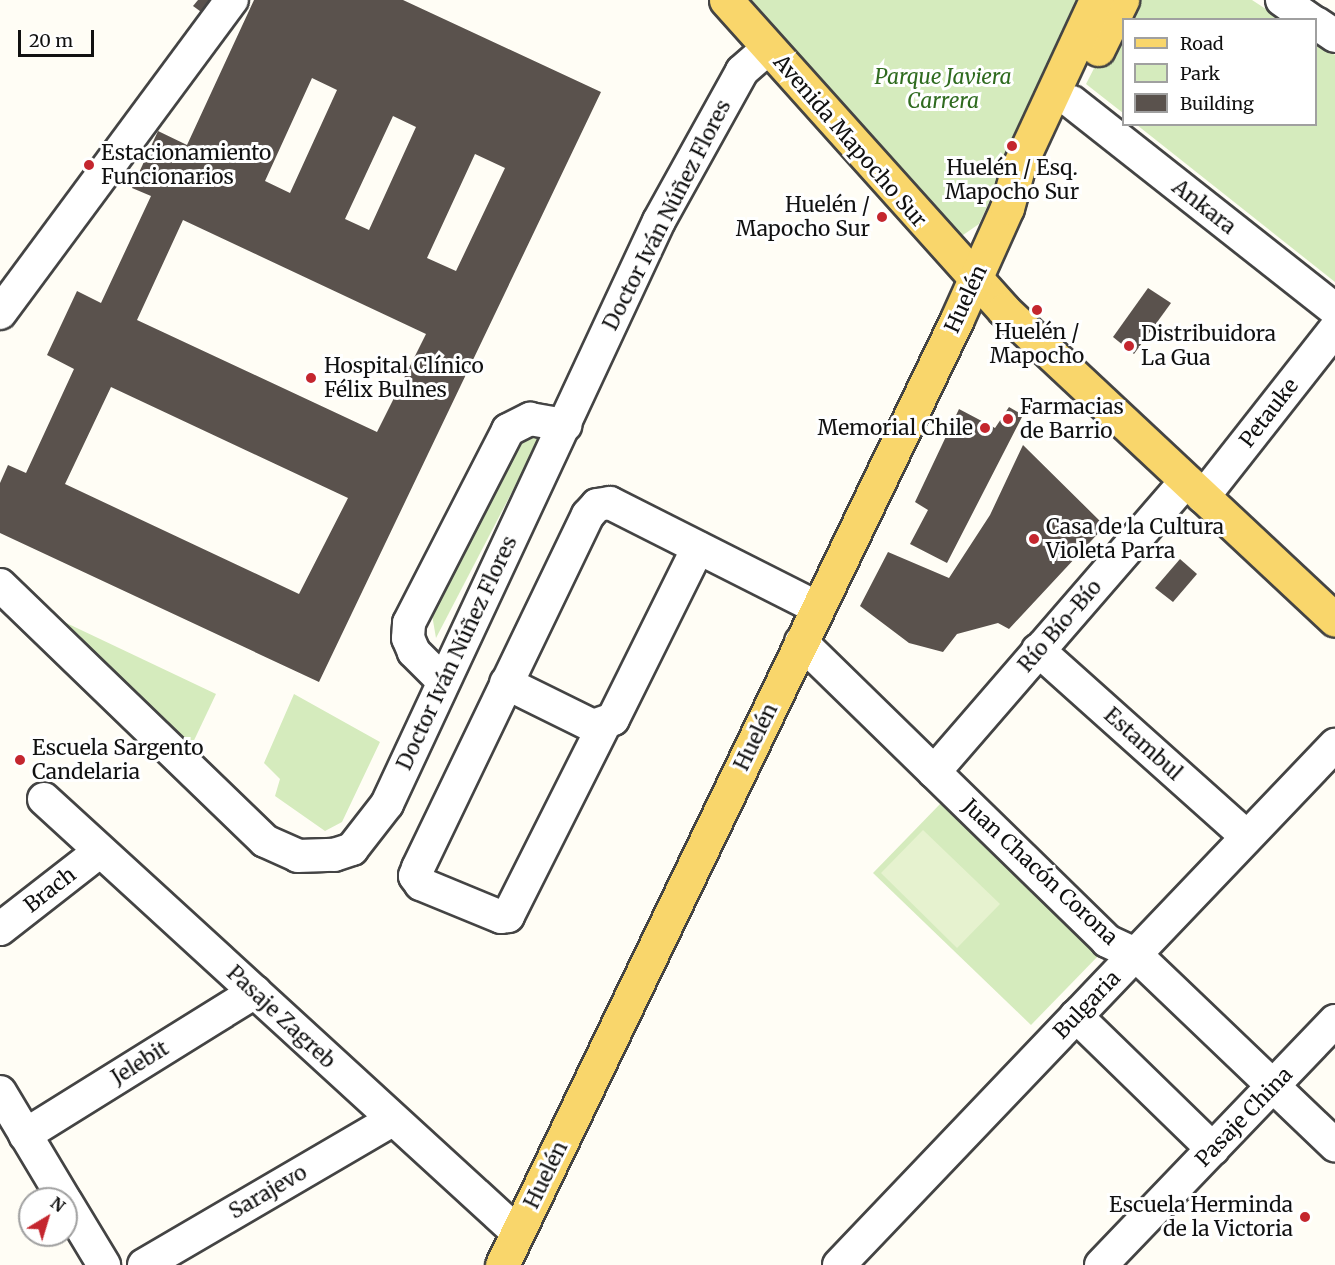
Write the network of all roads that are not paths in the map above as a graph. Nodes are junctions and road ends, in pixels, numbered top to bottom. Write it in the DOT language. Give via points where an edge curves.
graph roads {
  1 [pos="232,0"];
  2 [pos="726,0"];
  3 [pos="1096,0"];
  4 [pos="1122,0"];
  5 [pos="1282,0"];
  6 [pos="1308,18"];
  7 [pos="1317,24"];
  8 [pos="1335,36"];
  9 [pos="768,48"];
  10 [pos="1072,102"];
  11 [pos="705,134"];
  12 [pos="1007,208"];
  13 [pos="644,256"];
  14 [pos="975,280"];
  15 [pos="1335,310"];
  16 [pos="0,313"];
  17 [pos="1335,329"];
  18 [pos="564,425"];
  19 [pos="1195,489"];
  20 [pos="698,548"];
  21 [pos="0,585"];
  22 [pos="818,608"];
  23 [pos="1335,620"];
  24 [pos="801,642"];
  25 [pos="1038,650"];
  26 [pos="442,680"];
  27 [pos="506,684"];
  28 [pos="604,725"];
  29 [pos="1335,745"];
  30 [pos="934,772"];
  31 [pos="44,799"];
  32 [pos="1247,837"];
  33 [pos="99,852"];
  34 [pos="0,929"];
  35 [pos="1135,954"];
  36 [pos="255,992"];
  37 [pos="1077,1016"];
  38 [pos="1335,1021"];
  39 [pos="1274,1086"];
  40 [pos="0,1092"];
  41 [pos="392,1120"];
  42 [pos="25,1135"];
  43 [pos="1335,1145"];
  44 [pos="1213,1149"];
  45 [pos="57,1187"];
  46 [pos="78,1222"];
  47 [pos="518,1233"];
  48 [pos="104,1265"];
  49 [pos="144,1265"];
  50 [pos="502,1265"];
  51 [pos="839,1265"];
  52 [pos="1101,1265"];
  1 -- 16 [label="street"];
  2 -- 9 [label="main road, Avenida Mapocho Sur"];
  3 -- 12 [label="main road, Huelén" via="1018,168"];
  4 -- 10 [label="main road, Huelén"];
  5 -- 6 [label="street"];
  7 -- 8 [label="street"];
  9 -- 11 [label="street, Doctor Iván Núñez Flores" via="742,71"];
  9 -- 14 [label="main road, Avenida Mapocho Sur"];
  10 -- 12 [label="main road, Huelén" via="1033,176"];
  10 -- 15 [label="street, Ankara"];
  11 -- 13 [label="street, Doctor Iván Núñez Flores"];
  11 -- 13 [label="street" via="709,166"];
  12 -- 14 [label="main road, Huelén"];
  13 -- 18 [label="street, Doctor Iván Núñez Flores" via="588,351"];
  14 -- 19 [label="main road, Avenida Mapocho Sur"];
  14 -- 22 [label="main road, Huelén"];
  17 -- 19 [label="street, Petauke"];
  18 -- 26 [label="street, Doctor Iván Núñez Flores"];
  18 -- 26 [label="street" via="530,419 508,430 408,623 414,652"];
  19 -- 23 [label="main road, Avenida Mapocho Sur"];
  19 -- 25 [label="street, Río Bío-Bío"];
  20 -- 22 [label="street"];
  20 -- 27 [label="street" via="610,503 597,505 588,515"];
  20 -- 28 [label="street" via="614,719"];
  21 -- 26 [label="street, Doctor Iván Núñez Flores" via="265,841 298,856 334,855 365,837 387,804"];
  22 -- 24 [label="main road, Huelén"];
  24 -- 30 [label="street, Juan Chacón Corona"];
  24 -- 47 [label="main road, Huelén"];
  25 -- 30 [label="street, Río Bío-Bío"];
  25 -- 32 [label="street, Estambul"];
  27 -- 28 [label="street" via="594,726"];
  27 -- 28 [label="street" via="417,868 415,876 430,888 501,917 508,916"];
  29 -- 32 [label="street, Bulgaria"];
  30 -- 35 [label="street, Juan Chacón Corona" via="1107,941"];
  31 -- 33 [label="street, Pasaje Zagreb"];
  32 -- 35 [label="street, Bulgaria"];
  33 -- 34 [label="street, Brach"];
  33 -- 36 [label="street, Pasaje Zagreb"];
  35 -- 37 [label="street, Bulgaria"];
  35 -- 39 [label="street, Juan Chacón Corona"];
  36 -- 41 [label="street, Pasaje Zagreb"];
  36 -- 42 [label="street, Jelebit"];
  37 -- 44 [label="street"];
  37 -- 51 [label="street, Bulgaria"];
  38 -- 39 [label="street, Pasaje China"];
  39 -- 43 [label="street, Juan Chacón Corona"];
  39 -- 44 [label="street, Pasaje China"];
  40 -- 42 [label="street"];
  41 -- 47 [label="street, Pasaje Zagreb"];
  41 -- 49 [label="street, Sarajevo"];
  42 -- 45 [label="street"];
  44 -- 52 [label="street, Pasaje China"];
  46 -- 48 [label="street"];
  47 -- 50 [label="main road, Huelén"];
}
